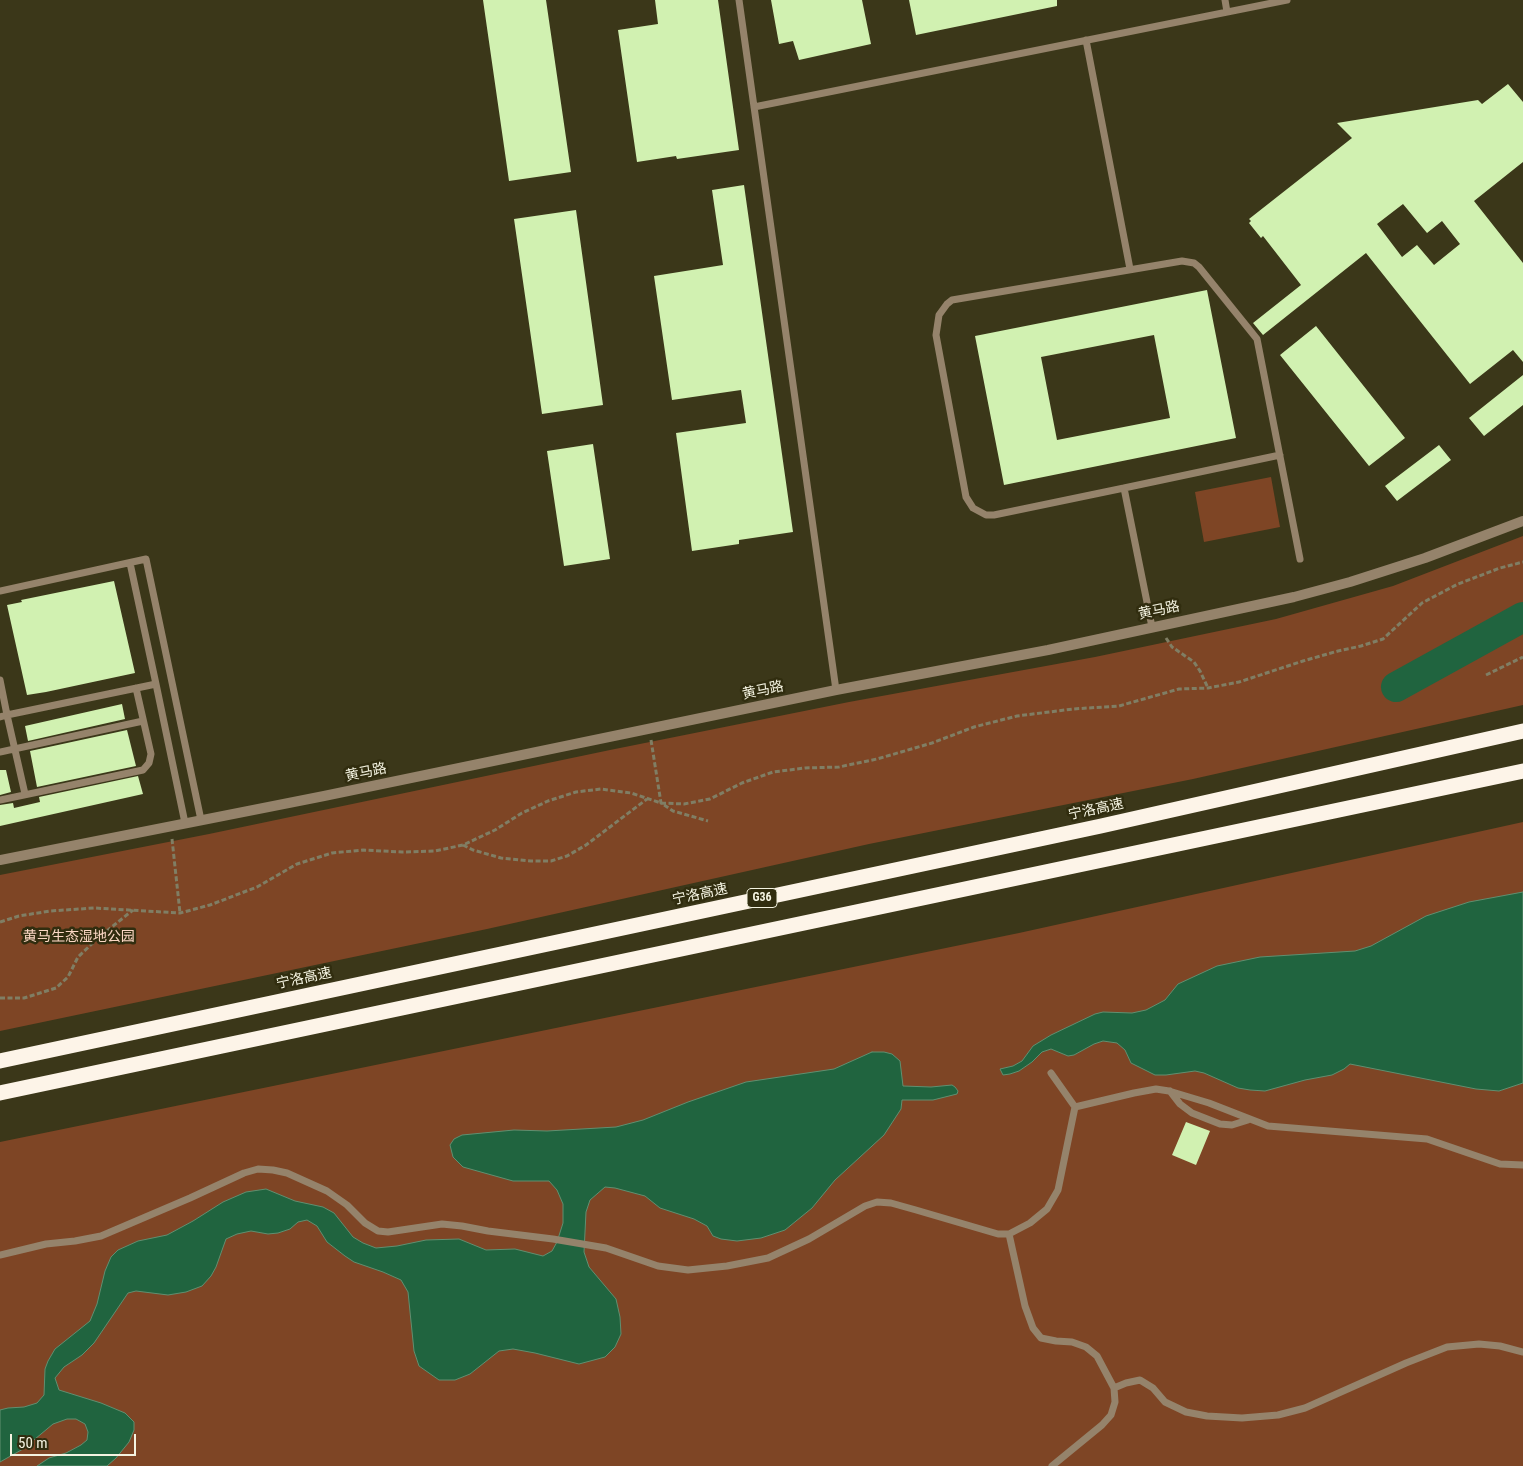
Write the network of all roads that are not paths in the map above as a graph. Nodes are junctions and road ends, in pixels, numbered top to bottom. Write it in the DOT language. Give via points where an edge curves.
graph roads {
  1 [pos="739,0"];
  2 [pos="1224,0"];
  3 [pos="1287,0"];
  4 [pos="1227,12"];
  5 [pos="1086,40"];
  6 [pos="754,107"];
  7 [pos="1130,270"];
  8 [pos="1280,456"];
  9 [pos="1124,488"];
  10 [pos="1523,521"];
  11 [pos="1300,559"];
  12 [pos="130,563"];
  13 [pos="0,591"];
  14 [pos="1152,627"];
  15 [pos="0,680"];
  16 [pos="156,684"];
  17 [pos="136,688"];
  18 [pos="836,690"];
  19 [pos="4,716"];
  20 [pos="143,721"];
  21 [pos="1523,732"];
  22 [pos="15,749"];
  23 [pos="0,752"];
  24 [pos="1523,770"];
  25 [pos="25,794"];
  26 [pos="0,800"];
  27 [pos="201,820"];
  28 [pos="185,823"];
  29 [pos="0,860"];
  30 [pos="0,1060"];
  31 [pos="1051,1073"];
  32 [pos="1169,1091"];
  33 [pos="0,1093"];
  34 [pos="1075,1107"];
  35 [pos="1248,1120"];
  36 [pos="1523,1165"];
  37 [pos="1009,1234"];
  38 [pos="0,1255"];
  39 [pos="1523,1352"];
  40 [pos="1114,1388"];
  41 [pos="1052,1466"];
  1 -- 6 [label="lane"];
  2 -- 4 [label="lane"];
  3 -- 4 [label="lane"];
  4 -- 5 [label="lane"];
  5 -- 6 [label="lane"];
  5 -- 7 [label="lane"];
  6 -- 18 [label="lane"];
  7 -- 8 [label="lane" via="1182,261 1199,266 1257,339"];
  7 -- 9 [label="lane" via="952,300 939,314 936,328 966,497 973,508 986,515 994,515"];
  8 -- 9 [label="lane"];
  8 -- 11 [label="lane"];
  9 -- 14 [label="lane"];
  10 -- 14 [label="street, 黄马路" via="1350,582"];
  12 -- 13 [label="lane"];
  12 -- 16 [label="lane"];
  12 -- 27 [label="lane" via="146,559"];
  14 -- 18 [label="street, 黄马路"];
  15 -- 19 [label="lane"];
  16 -- 17 [label="lane"];
  16 -- 28 [label="lane"];
  17 -- 19 [label="lane"];
  17 -- 20 [label="lane"];
  18 -- 27 [label="street, 黄马路"];
  19 -- 22 [label="lane"];
  20 -- 22 [label="lane"];
  20 -- 25 [label="lane" via="151,759 143,770"];
  21 -- 30 [label="highway, 宁洛高速 / G36" via="1091,828"];
  22 -- 23 [label="lane"];
  22 -- 25 [label="lane"];
  24 -- 33 [label="highway"];
  25 -- 26 [label="lane"];
  27 -- 28 [label="street, 黄马路"];
  28 -- 29 [label="street, 黄马路"];
  31 -- 34 [label="lane"];
  32 -- 34 [label="lane" via="1134,1092"];
  32 -- 35 [label="lane" via="1209,1103"];
  32 -- 35 [label="lane" via="1192,1113 1220,1124 1232,1125"];
  34 -- 37 [label="lane" via="1058,1190 1047,1210"];
  35 -- 36 [label="lane" via="1279,1128 1427,1140 1500,1164"];
  37 -- 38 [label="lane" via="998,1234 891,1203 877,1202 768,1258 688,1270 658,1266 606,1248 462,1226 442,1224 378,1231 327,1191 287,1173 258,1169 101,1236"];
  37 -- 40 [label="lane" via="1033,1328 1041,1338 1086,1347 1097,1356"];
  39 -- 40 [label="lane" via="1478,1344 1447,1347 1305,1408 1278,1416 1242,1418 1186,1412 1165,1402 1153,1388 1140,1380"];
  40 -- 41 [label="lane" via="1115,1402 1111,1414"];
}
